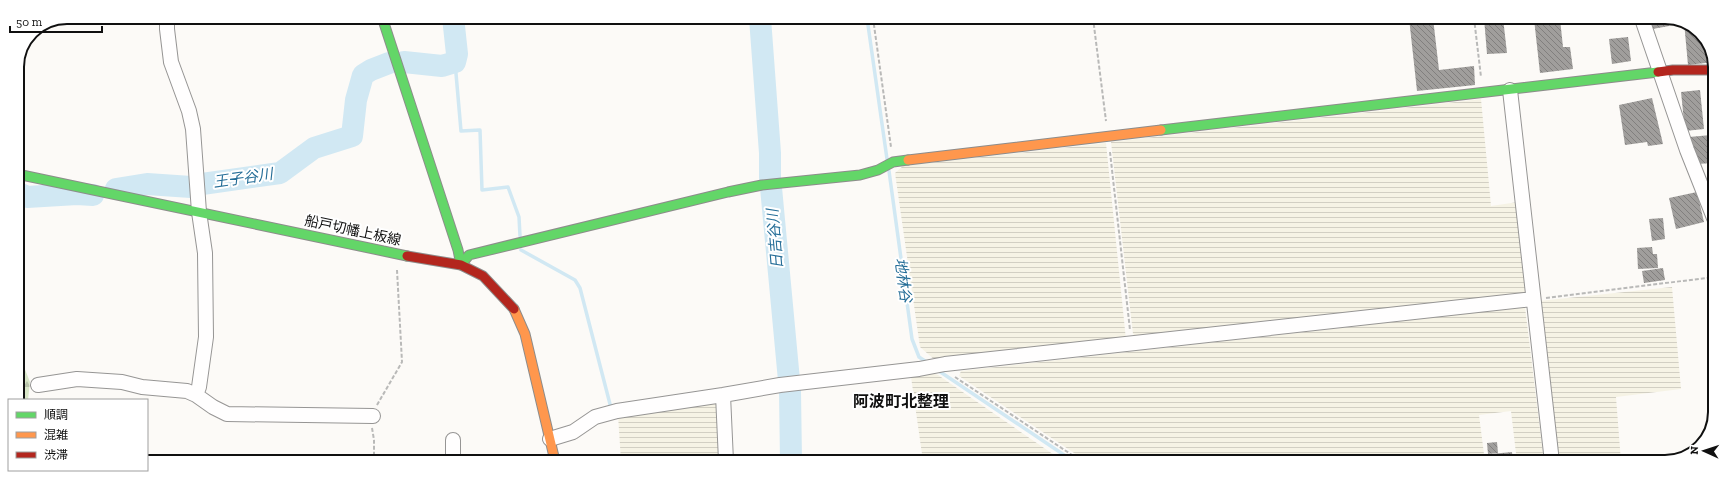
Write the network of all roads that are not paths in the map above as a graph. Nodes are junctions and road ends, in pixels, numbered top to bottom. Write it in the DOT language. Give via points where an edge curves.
graph roads {
  1 [pos="166,24"];
  2 [pos="384,24"];
  3 [pos="1644,24"];
  4 [pos="1708,70"];
  5 [pos="1659,72"];
  6 [pos="1510,90"];
  7 [pos="24,176"];
  8 [pos="1708,203"];
  9 [pos="199,212"];
  10 [pos="461,265"];
  11 [pos="1534,299"];
  12 [pos="38,385"];
  13 [pos="196,395"];
  14 [pos="723,395"];
  15 [pos="373,416"];
  16 [pos="550,439"];
  17 [pos="453,440"];
  18 [pos="453,455"];
  19 [pos="554,455"];
  20 [pos="726,455"];
  21 [pos="1551,455"];
  1 -- 9 [label="street" via="172,62 193,129"];
  2 -- 10 [label="street"];
  3 -- 5 [label="street"];
  4 -- 5 [label="street"];
  5 -- 6 [label="street"];
  5 -- 8 [label="street"];
  6 -- 10 [label="street" via="1108,136 889,164 878,170 860,174 762,185 469,255"];
  6 -- 11 [label="street"];
  7 -- 9 [label="street, 船戸切幡上板線"];
  9 -- 10 [label="street, 船戸切幡上板線"];
  9 -- 13 [label="street" via="206,253 206,329"];
  10 -- 16 [label="street, 船戸切幡上板線" via="483,276 516,312 526,334"];
  11 -- 14 [label="street" via="935,366 787,384"];
  11 -- 21 [label="street"];
  12 -- 13 [label="street" via="77,379 122,382 142,387 187,391"];
  13 -- 15 [label="street" via="227,414"];
  14 -- 16 [label="street" via="617,411 595,417 573,432"];
  14 -- 20 [label="street"];
  16 -- 19 [label="street, 船戸切幡上板線"];
  17 -- 18 [label="street"];
}
